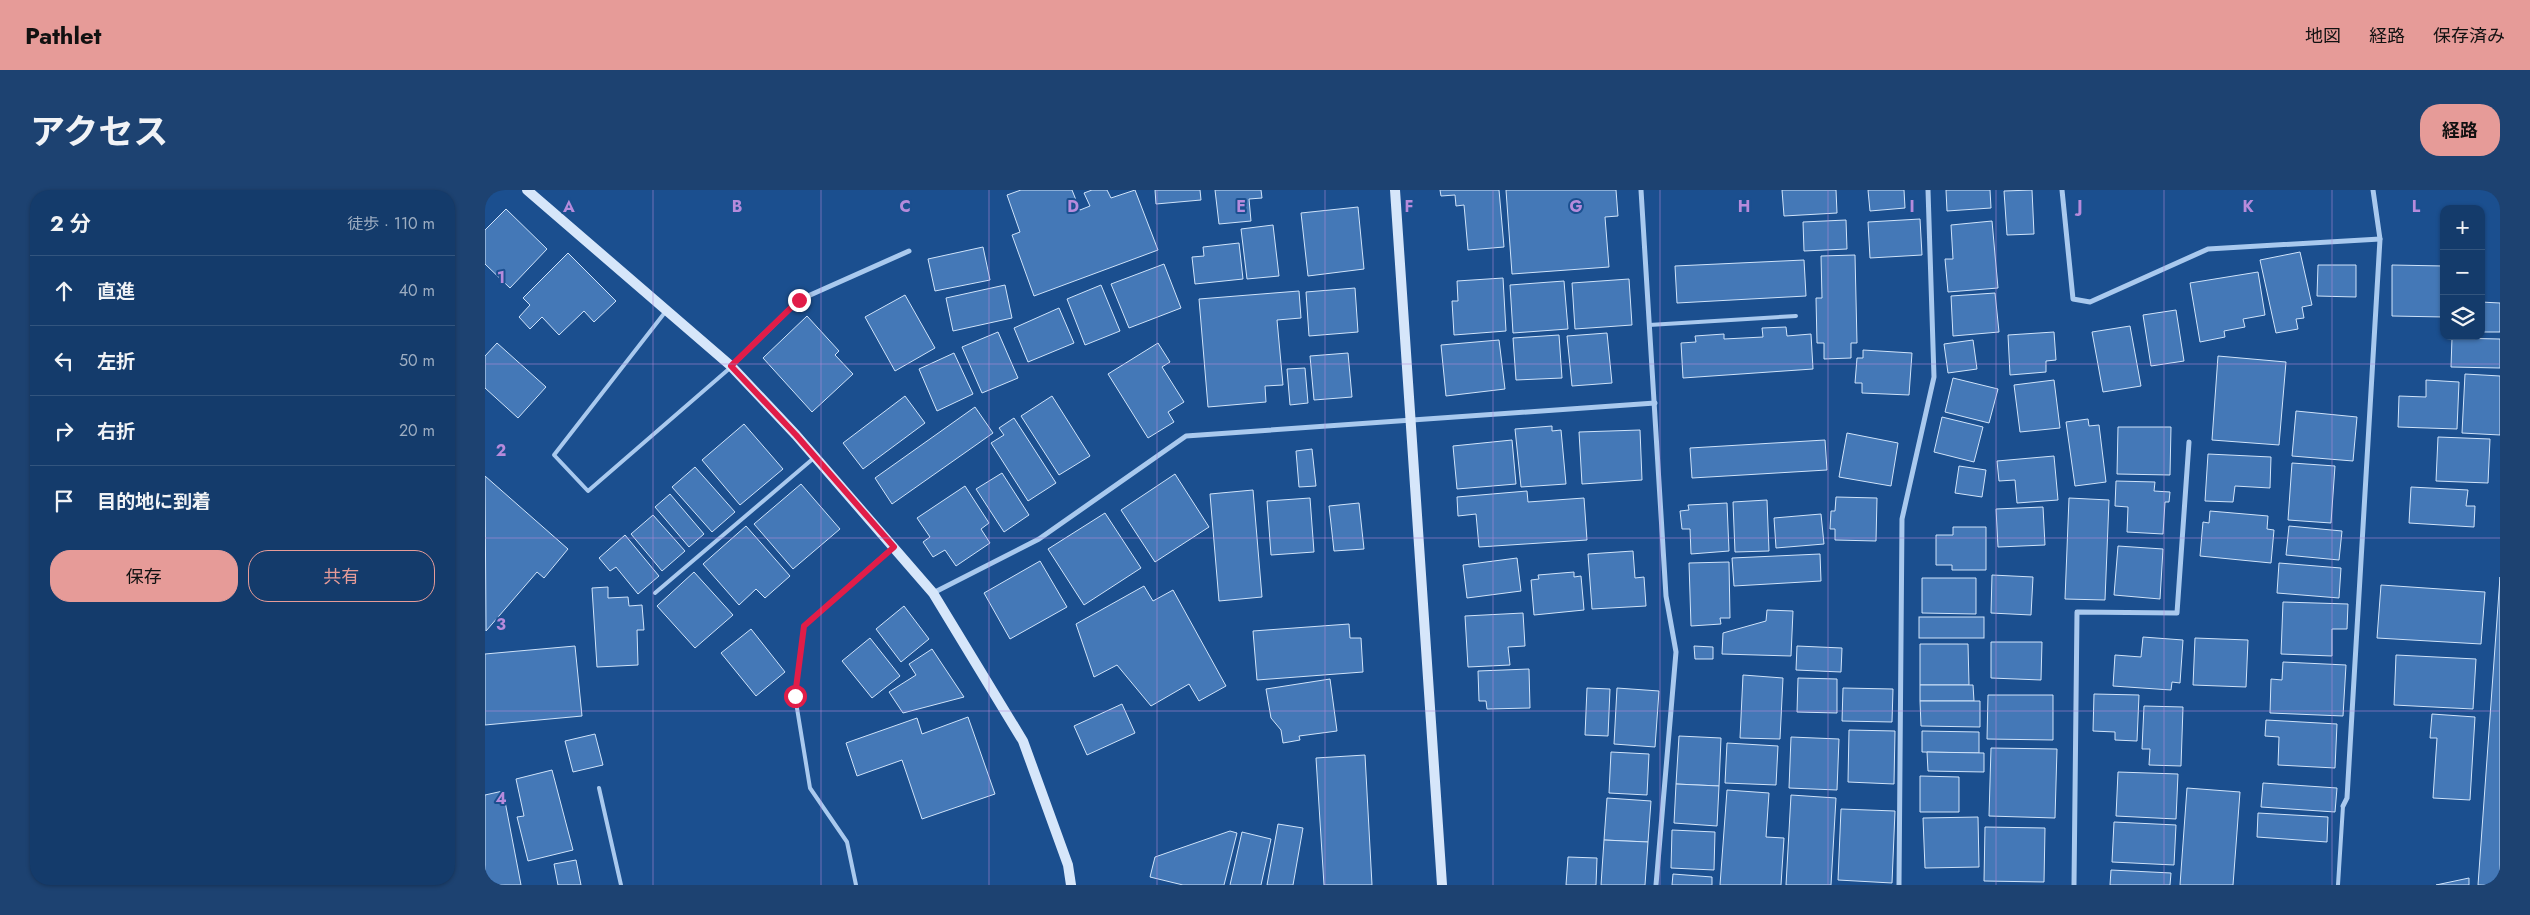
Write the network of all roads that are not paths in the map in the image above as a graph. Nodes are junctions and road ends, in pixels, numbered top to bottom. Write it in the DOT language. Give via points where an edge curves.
graph roads {
  1 [pos="527,190"];
  2 [pos="1395,190"];
  3 [pos="1641,190"];
  4 [pos="1929,190"];
  5 [pos="2062,190"];
  6 [pos="2373,190"];
  7 [pos="2380,240"];
  8 [pos="909,251"];
  9 [pos="667,310"];
  10 [pos="1796,316"];
  11 [pos="1649,324"];
  12 [pos="731,366"];
  13 [pos="1655,403"];
  14 [pos="1411,421"];
  15 [pos="2189,442"];
  16 [pos="815,457"];
  17 [pos="894,547"];
  18 [pos="655,593"];
  19 [pos="933,594"];
  20 [pos="599,788"];
  21 [pos="2343,806"];
  22 [pos="621,885"];
  23 [pos="856,885"];
  24 [pos="1071,885"];
  25 [pos="1442,885"];
  26 [pos="1656,885"];
  27 [pos="1899,885"];
  28 [pos="2074,885"];
  29 [pos="2338,885"];
  1 -- 9 [label="street"];
  2 -- 14 [label="street"];
  3 -- 11 [label="street"];
  4 -- 27 [label="street" via="1934,377 1902,519"];
  5 -- 7 [label="street" via="2073,298 2090,302 2208,249"];
  6 -- 7 [label="street"];
  7 -- 21 [label="street" via="2347,798"];
  8 -- 12 [label="street" via="799,300"];
  9 -- 12 [label="street"];
  9 -- 12 [label="lane" via="554,455 588,491"];
  10 -- 11 [label="lane"];
  11 -- 13 [label="street"];
  12 -- 16 [label="street"];
  13 -- 14 [label="street"];
  13 -- 26 [label="street" via="1666,596 1676,652"];
  14 -- 19 [label="street" via="1186,436 1039,539"];
  14 -- 25 [label="street"];
  15 -- 28 [label="street" via="2177,613 2077,612"];
  16 -- 17 [label="street"];
  16 -- 18 [label="lane"];
  17 -- 19 [label="street"];
  17 -- 23 [label="lane" via="804,626 795,696 810,788 847,842"];
  19 -- 24 [label="street" via="1023,741 1068,865"];
  20 -- 22 [label="lane"];
  21 -- 29 [label="lane"];
}
